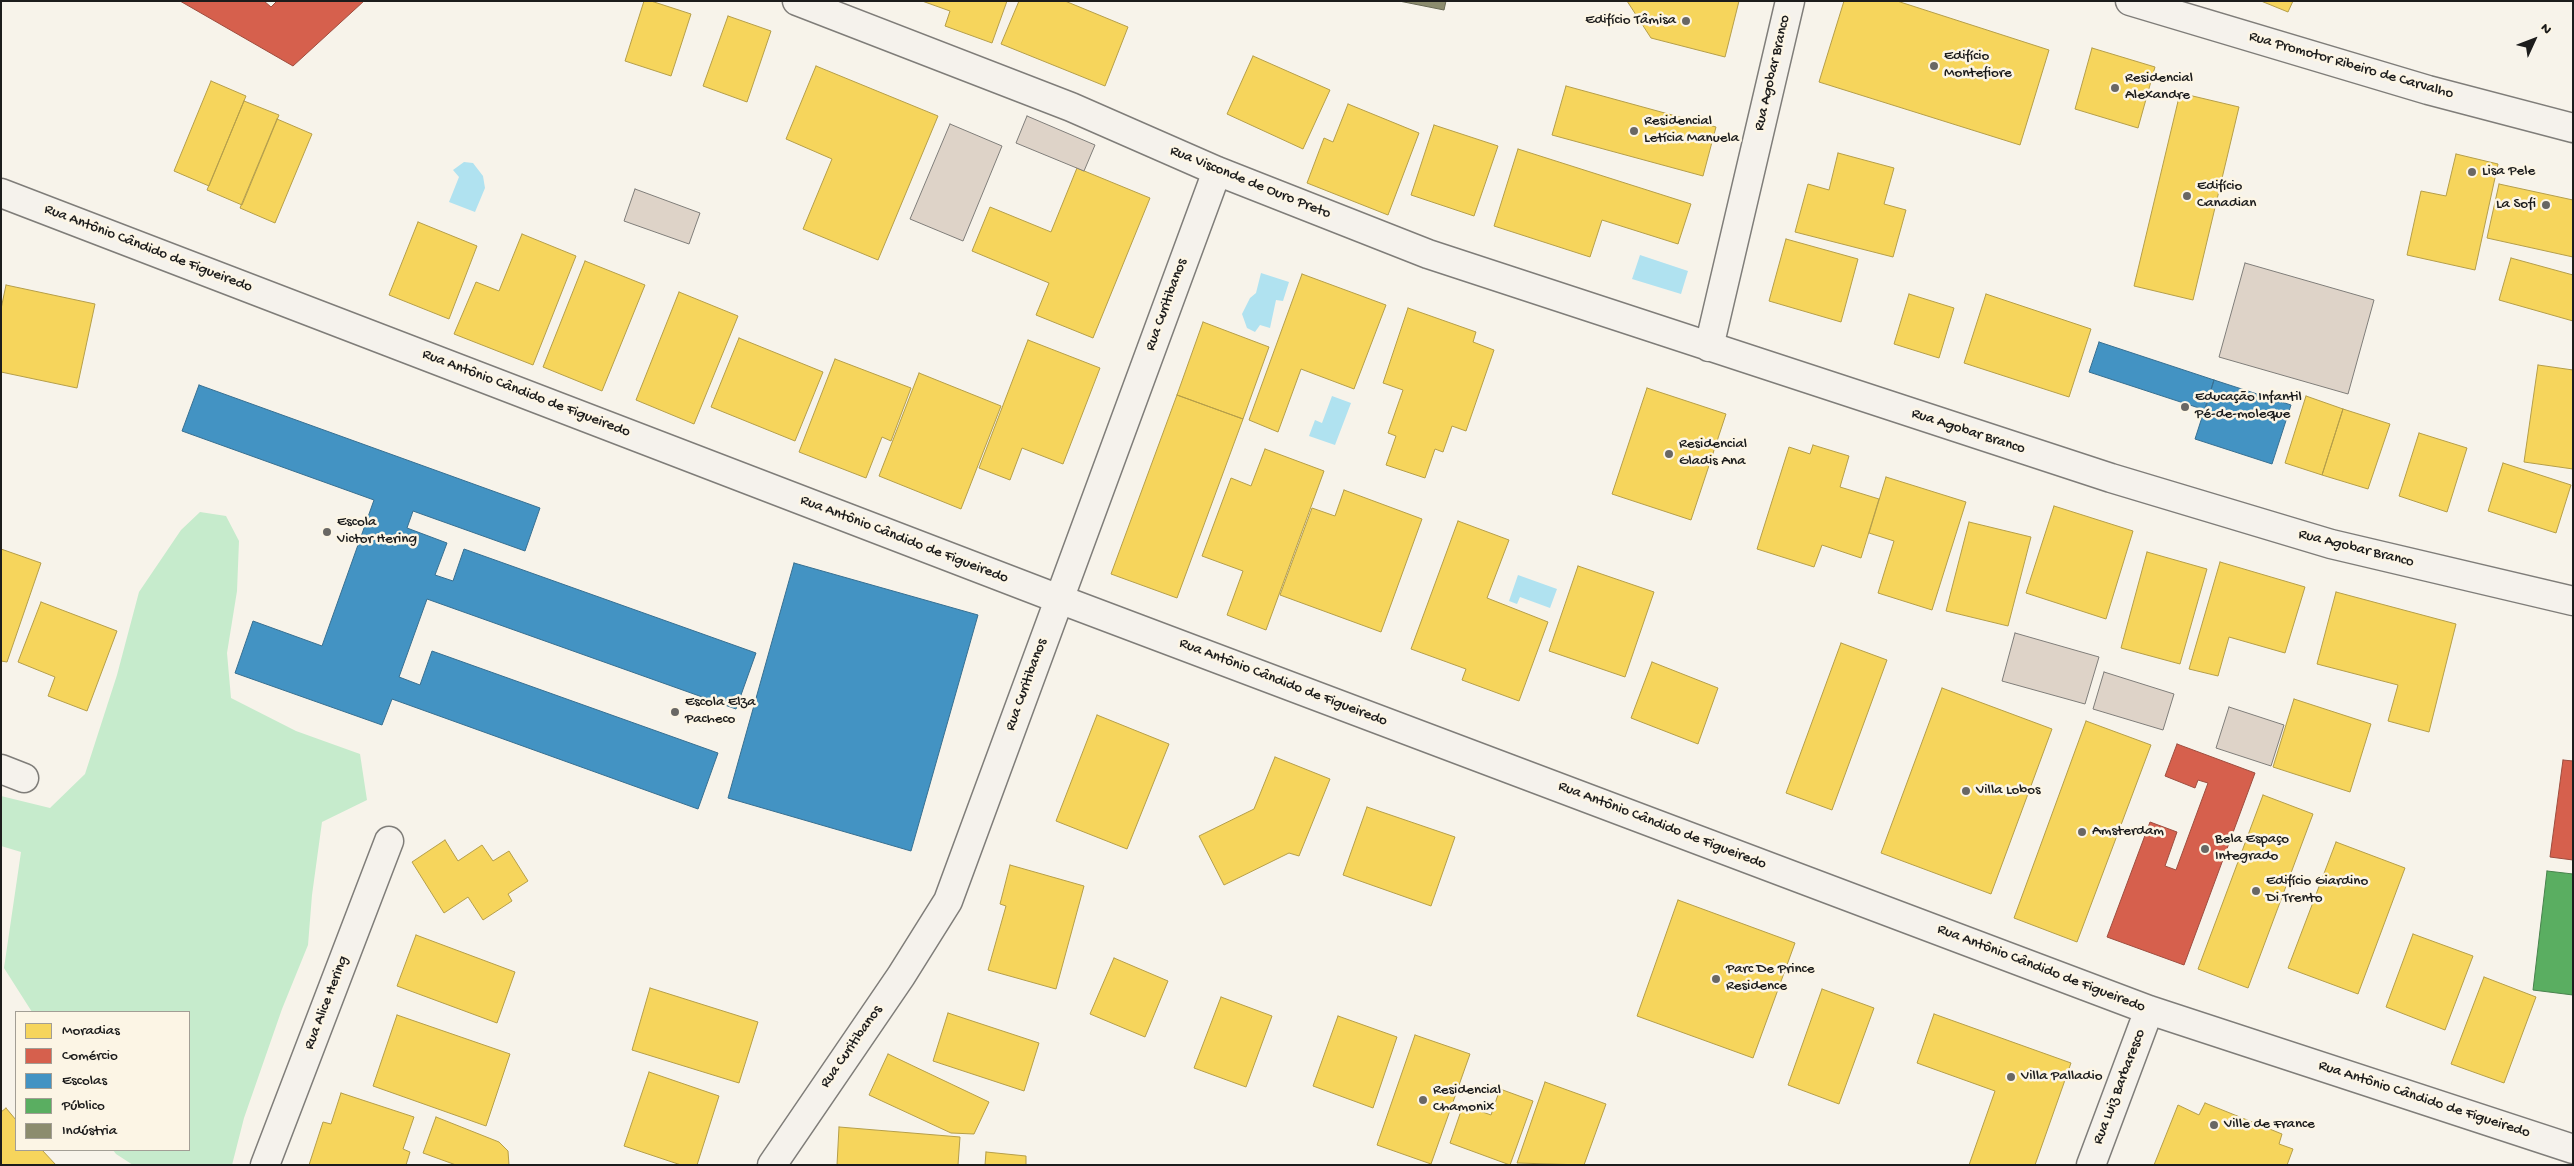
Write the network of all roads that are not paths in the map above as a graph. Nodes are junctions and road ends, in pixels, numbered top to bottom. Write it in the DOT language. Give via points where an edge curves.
graph roads {
  1 [pos="798,1"];
  2 [pos="1790,1"];
  3 [pos="2130,1"];
  4 [pos="2573,128"];
  5 [pos="1216,171"];
  6 [pos="1,193"];
  7 [pos="1709,347"];
  8 [pos="1058,599"];
  9 [pos="2573,601"];
  10 [pos="389,841"];
  11 [pos="2149,1010"];
  12 [pos="2573,1149"];
  13 [pos="265,1165"];
  14 [pos="772,1165"];
  15 [pos="2091,1165"];
  1 -- 5 [label="street, Rua Visconde de Ouro Preto" via="1071,107"];
  2 -- 7 [label="street, Rua Agobar Branco"];
  3 -- 4 [label="street, Rua Promotor Ribeiro de Carvalho" via="2428,90"];
  5 -- 7 [label="street, Rua Visconde de Ouro Preto" via="1428,254"];
  5 -- 8 [label="street, Rua Curitibanos"];
  6 -- 8 [label="street, Rua Antônio Cândido de Figueiredo"];
  7 -- 9 [label="street, Rua Agobar Branco" via="2112,478 2331,544"];
  8 -- 11 [label="street, Rua Antônio Cândido de Figueiredo"];
  8 -- 14 [label="street, Rua Curitibanos" via="948,901"];
  10 -- 13 [label="street, Rua Alice Hering"];
  11 -- 12 [label="street, Rua Antônio Cândido de Figueiredo"];
  11 -- 15 [label="street, Rua Luiz Barbaresco"];
}
